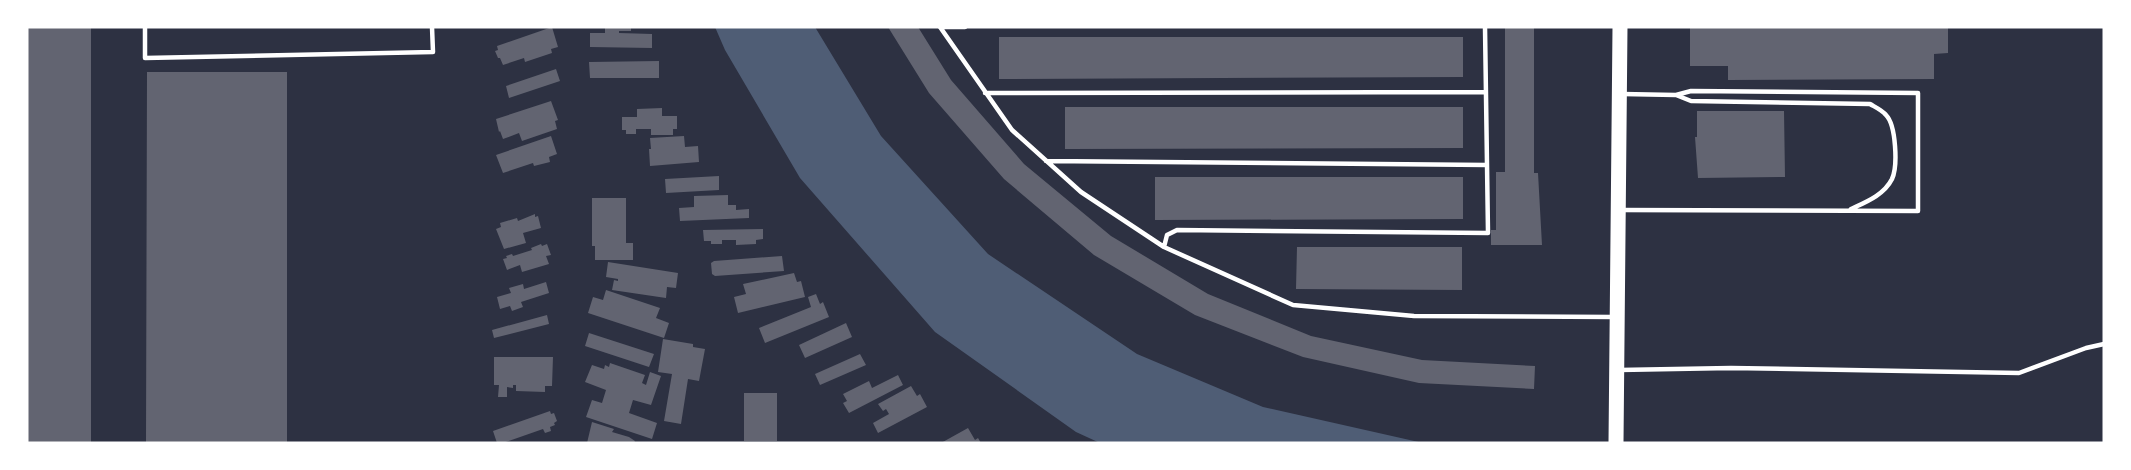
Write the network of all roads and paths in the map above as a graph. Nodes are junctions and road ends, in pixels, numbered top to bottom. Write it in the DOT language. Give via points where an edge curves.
graph roads {
  1 [pos="146,27"];
  2 [pos="432,27"];
  3 [pos="940,27"];
  4 [pos="965,27"];
  5 [pos="1485,27"];
  6 [pos="1620,27"];
  7 [pos="1486,92"];
  8 [pos="985,93"];
  9 [pos="1619,94"];
  10 [pos="1676,95"];
  11 [pos="1046,161"];
  12 [pos="1487,165"];
  13 [pos="1617,210"];
  14 [pos="1848,210"];
  15 [pos="1164,247"];
  16 [pos="1616,317"];
  17 [pos="2104,344"];
  18 [pos="1616,370"];
  19 [pos="1616,443"];
  1 -- 2 [label="lane" via="146,58 433,52"];
  3 -- 4 [label="lane"];
  3 -- 8 [label="lane"];
  5 -- 7 [label="lane"];
  6 -- 9 [label="main road"];
  7 -- 8 [label="lane"];
  7 -- 12 [label="lane"];
  8 -- 11 [label="lane" via="1012,130"];
  9 -- 10 [label="lane"];
  9 -- 13 [label="main road"];
  10 -- 14 [label="lane" via="1691,101 1870,104 1878,109 1894,127 1892,178 1875,198"];
  10 -- 14 [label="lane" via="1691,91 1918,93 1918,211"];
  11 -- 12 [label="lane"];
  11 -- 15 [label="lane" via="1081,192"];
  12 -- 15 [label="lane" via="1488,233 1177,230 1167,235"];
  13 -- 14 [label="lane"];
  13 -- 16 [label="main road"];
  15 -- 16 [label="lane" via="1293,305 1414,316"];
  16 -- 18 [label="main road"];
  17 -- 18 [label="lane" via="2019,373"];
  18 -- 19 [label="main road"];
}
